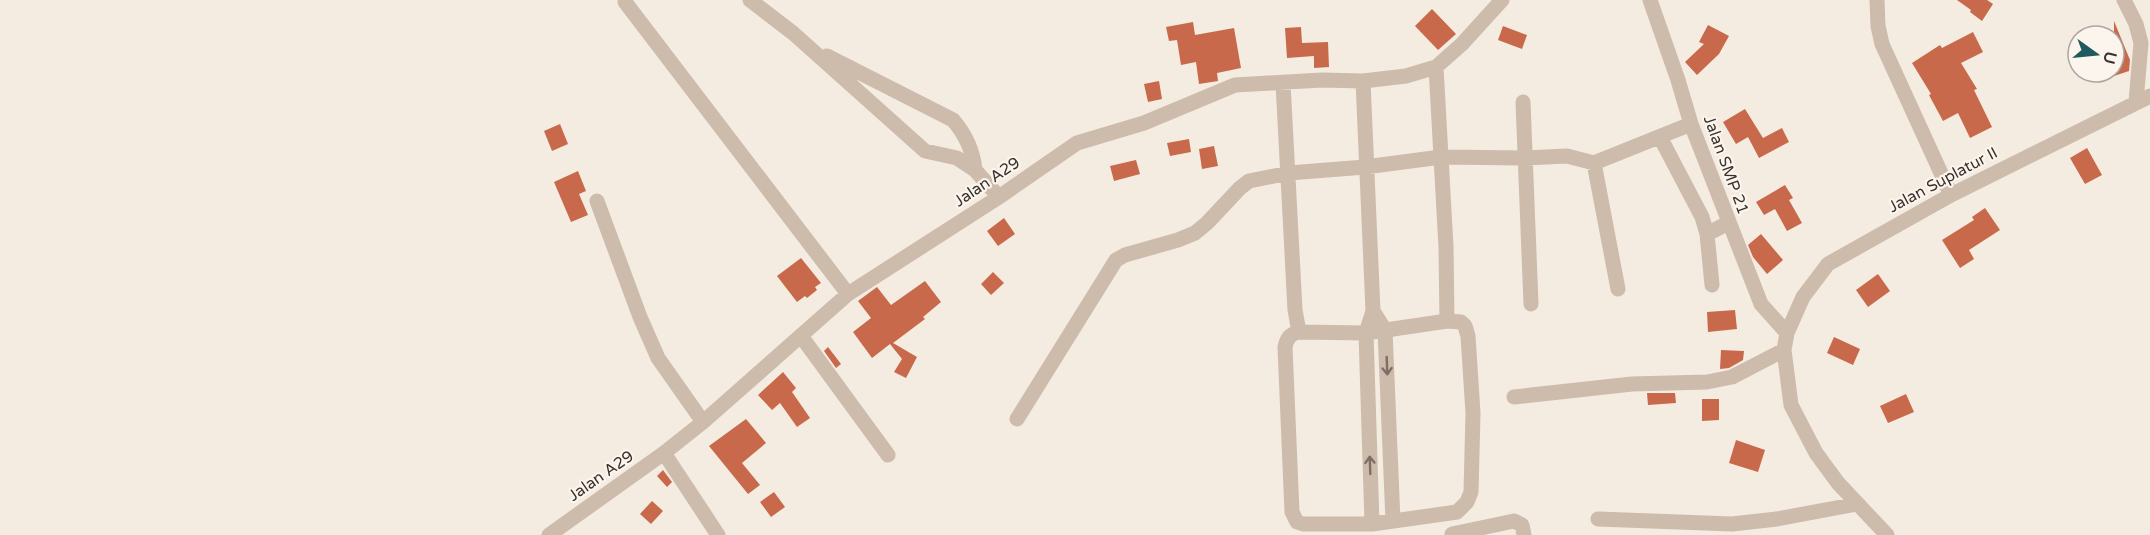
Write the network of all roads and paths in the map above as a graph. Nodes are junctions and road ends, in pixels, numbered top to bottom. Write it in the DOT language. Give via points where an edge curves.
graph roads {
  1 [pos="750,0"];
  2 [pos="1503,0"];
  3 [pos="1650,0"];
  4 [pos="1877,0"];
  5 [pos="2124,0"];
  6 [pos="625,2"];
  7 [pos="808,47"];
  8 [pos="1436,67"];
  9 [pos="1363,81"];
  10 [pos="1283,84"];
  11 [pos="2143,99"];
  12 [pos="1523,102"];
  13 [pos="1691,124"];
  14 [pos="1660,137"];
  15 [pos="1441,157"];
  16 [pos="1525,158"];
  17 [pos="1594,163"];
  18 [pos="1365,166"];
  19 [pos="975,170"];
  20 [pos="1289,173"];
  21 [pos="1951,195"];
  22 [pos="999,197"];
  23 [pos="597,201"];
  24 [pos="1728,223"];
  25 [pos="1707,234"];
  26 [pos="1712,285"];
  27 [pos="1618,289"];
  28 [pos="848,294"];
  29 [pos="1531,304"];
  30 [pos="1373,311"];
  31 [pos="1447,321"];
  32 [pos="1385,330"];
  33 [pos="1299,332"];
  34 [pos="1366,333"];
  35 [pos="1787,333"];
  36 [pos="801,336"];
  37 [pos="1784,350"];
  38 [pos="1514,397"];
  39 [pos="1017,419"];
  40 [pos="703,422"];
  41 [pos="664,453"];
  42 [pos="888,455"];
  43 [pos="1857,504"];
  44 [pos="1598,519"];
  45 [pos="1393,521"];
  46 [pos="1372,524"];
  47 [pos="1877,532"];
  48 [pos="549,535"];
  49 [pos="718,535"];
  50 [pos="1447,535"];
  51 [pos="1452,535"];
  52 [pos="1524,535"];
  1 -- 7 [label="street"];
  2 -- 8 [label="street, Jalan A29"];
  3 -- 13 [label="street, Jalan SMP 21"];
  4 -- 21 [label="street" via="1882,44"];
  5 -- 11 [label="street" via="2141,43"];
  6 -- 28 [label="street"];
  7 -- 19 [label="street" via="925,151 957,158"];
  7 -- 19 [label="street" via="953,120 965,134"];
  8 -- 9 [label="street, Jalan A29" via="1406,76"];
  8 -- 15 [label="street"];
  9 -- 10 [label="street, Jalan A29"];
  9 -- 18 [label="street"];
  10 -- 20 [label="street"];
  10 -- 22 [label="street, Jalan A29" via="1235,85 1144,123 1077,143"];
  11 -- 21 [label="street, Jalan Suplatur II"];
  12 -- 16 [label="street"];
  13 -- 14 [label="street"];
  13 -- 24 [label="street, Jalan SMP 21"];
  14 -- 17 [label="street"];
  14 -- 25 [label="street"];
  15 -- 16 [label="street"];
  15 -- 18 [label="street"];
  15 -- 31 [label="street"];
  16 -- 17 [label="street" via="1567,156"];
  16 -- 29 [label="street"];
  17 -- 27 [label="street"];
  18 -- 20 [label="street"];
  18 -- 30 [label="street"];
  19 -- 22 [label="street"];
  20 -- 33 [label="street"];
  20 -- 39 [label="street" via="1249,181 1195,233 1116,260"];
  21 -- 35 [label="street, Jalan Suplatur II" via="1828,264 1803,297"];
  22 -- 28 [label="street, Jalan A29"];
  23 -- 40 [label="street" via="658,358"];
  24 -- 25 [label="street"];
  24 -- 35 [label="street, Jalan SMP 21" via="1761,304"];
  25 -- 26 [label="street"];
  28 -- 36 [label="street, Jalan A29"];
  30 -- 32 [label="street"];
  30 -- 34 [label="street"];
  31 -- 32 [label="street"];
  31 -- 45 [label="street" via="1461,322 1468,336 1473,413 1472,492 1457,512"];
  32 -- 34 [label="street"];
  32 -- 45 [label="street, one-way"];
  33 -- 34 [label="street"];
  33 -- 46 [label="street" via="1287,339 1285,347 1294,519 1303,524"];
  46 -- 34 [label="street, one-way"];
  35 -- 37 [label="street, Jalan Suplatur II"];
  36 -- 40 [label="street, Jalan A29"];
  36 -- 42 [label="street"];
  37 -- 38 [label="street" via="1732,376 1707,382 1632,384"];
  37 -- 43 [label="street, Jalan Suplatur II" via="1791,405 1816,453"];
  40 -- 41 [label="street, Jalan A29"];
  41 -- 48 [label="street, Jalan A29"];
  41 -- 49 [label="street"];
  43 -- 44 [label="street" via="1732,524"];
  43 -- 47 [label="street, Jalan Suplatur II"];
  45 -- 46 [label="street"];
  50 -- 51 [label="street"];
  51 -- 52 [label="street" via="1514,520 1522,525"];
}
